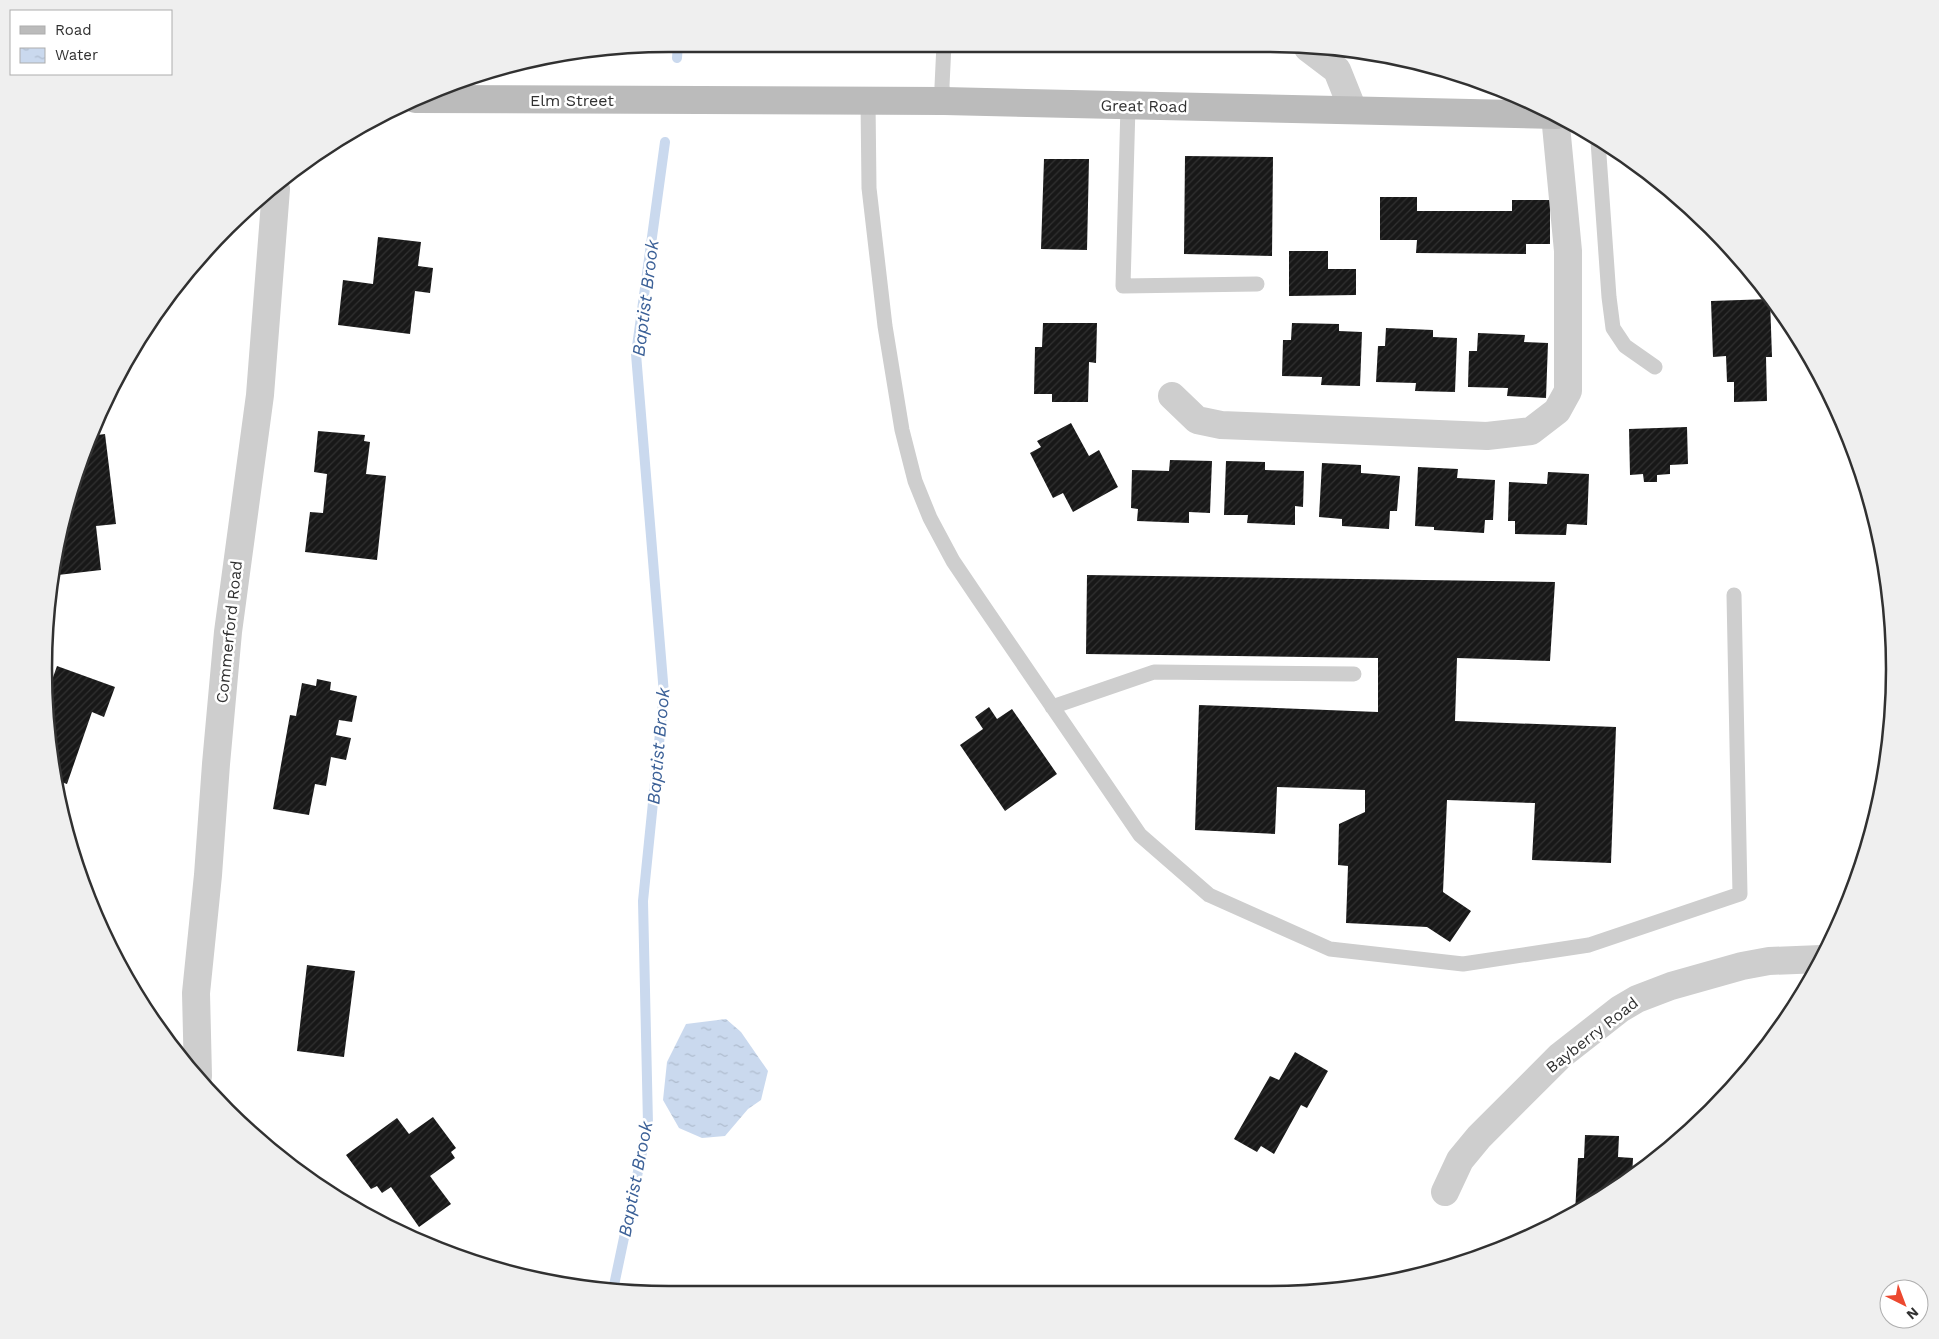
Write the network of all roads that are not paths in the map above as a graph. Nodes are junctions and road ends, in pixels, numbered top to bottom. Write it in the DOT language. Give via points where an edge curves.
graph roads {
  1 [pos="944,52"];
  2 [pos="1317,55"];
  3 [pos="431,100"];
  4 [pos="730,100"];
  5 [pos="868,101"];
  6 [pos="944,101"];
  7 [pos="1128,106"];
  8 [pos="1525,108"];
  9 [pos="1353,110"];
  10 [pos="1557,124"];
  11 [pos="1598,148"];
  12 [pos="275,196"];
  13 [pos="1257,284"];
  14 [pos="1655,367"];
  15 [pos="1172,396"];
  16 [pos="1734,595"];
  17 [pos="1354,674"];
  18 [pos="1052,707"];
  19 [pos="1813,960"];
  20 [pos="198,1066"];
  21 [pos="1445,1192"];
  1 -- 6 [label="lane"];
  2 -- 9 [label="street" via="1337,70"];
  3 -- 4 [label="main road, Elm Street"];
  4 -- 5 [label="main road, Great Road"];
  5 -- 6 [label="main road, Great Road"];
  5 -- 18 [label="lane" via="869,188 884,316 902,430 914,481 953,560"];
  6 -- 7 [label="main road, Great Road"];
  7 -- 9 [label="main road, Great Road"];
  7 -- 13 [label="lane" via="1123,286"];
  8 -- 9 [label="main road, Great Road"];
  10 -- 15 [label="street" via="1568,251 1568,391 1557,410 1531,431 1487,436 1222,425 1197,420"];
  11 -- 14 [label="lane" via="1612,328 1625,346"];
  12 -- 20 [label="street, Commerford Road" via="260,395 228,632 216,764 196,993"];
  16 -- 18 [label="lane" via="1740,894 1589,945 1464,964 1330,949 1210,895 1140,835"];
  17 -- 18 [label="lane" via="1154,672"];
  19 -- 21 [label="street, Bayberry Road" via="1768,961 1742,966 1671,986 1620,1009 1560,1056 1479,1137 1460,1160"];
}
